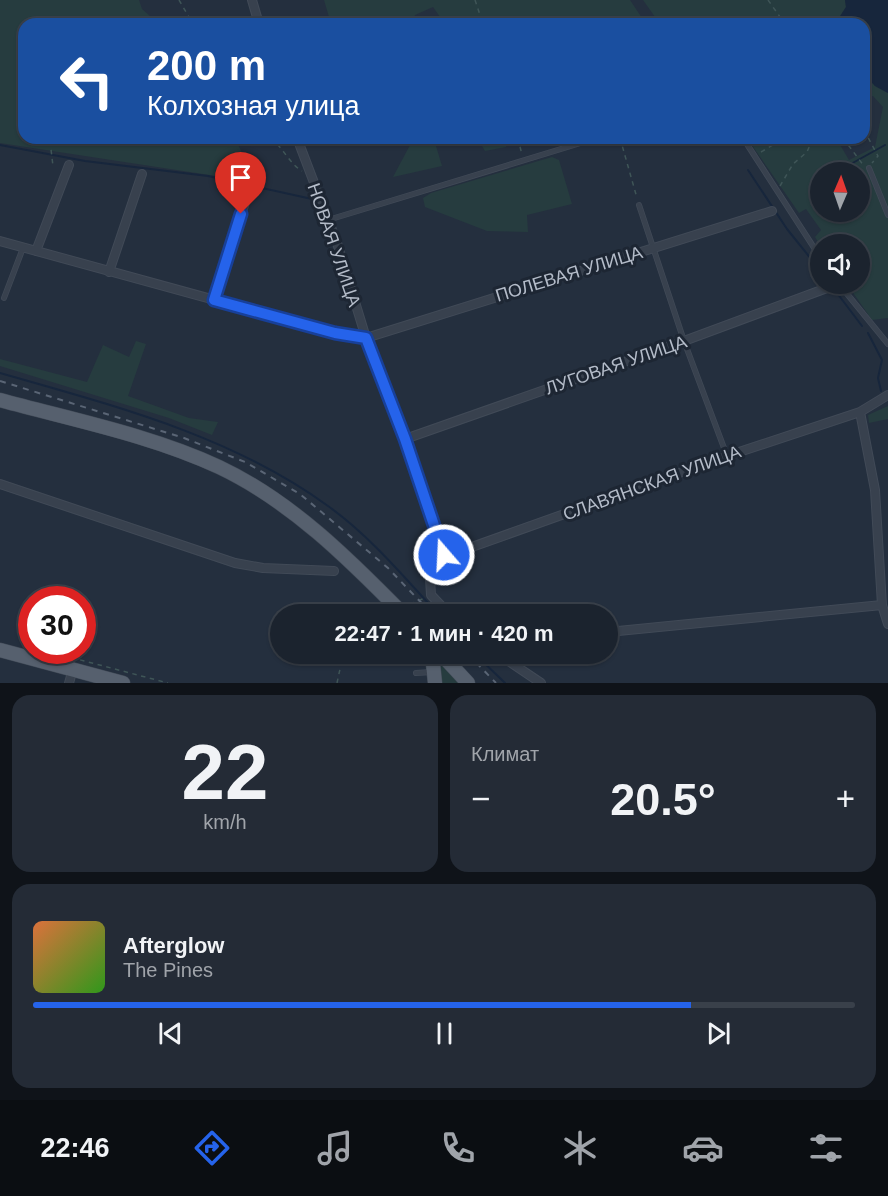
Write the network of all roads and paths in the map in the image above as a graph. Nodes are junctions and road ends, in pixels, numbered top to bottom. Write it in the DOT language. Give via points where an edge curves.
graph roads {
  1 [pos="179,0"];
  2 [pos="252,0"];
  3 [pos="475,0"];
  4 [pos="768,0"];
  5 [pos="190,18"];
  6 [pos="258,18"];
  7 [pos="481,18"];
  8 [pos="781,18"];
  9 [pos="870,140"];
  10 [pos="51,144"];
  11 [pos="278,144"];
  12 [pos="299,144"];
  13 [pos="519,144"];
  14 [pos="578,144"];
  15 [pos="622,144"];
  16 [pos="747,144"];
  17 [pos="775,144"];
  18 [pos="810,144"];
  19 [pos="847,144"];
  20 [pos="755,156"];
  21 [pos="523,161"];
  22 [pos="860,161"];
  23 [pos="69,165"];
  24 [pos="53,166"];
  25 [pos="870,167"];
  26 [pos="870,170"];
  27 [pos="308,171"];
  28 [pos="142,174"];
  29 [pos="777,192"];
  30 [pos="248,193"];
  31 [pos="639,205"];
  32 [pos="772,211"];
  33 [pos="888,215"];
  34 [pos="328,220"];
  35 [pos="810,241"];
  36 [pos="0,242"];
  37 [pos="22,248"];
  38 [pos="653,248"];
  39 [pos="36,251"];
  40 [pos="109,272"];
  41 [pos="810,294"];
  42 [pos="847,294"];
  43 [pos="4,298"];
  44 [pos="214,300"];
  45 [pos="366,338"];
  46 [pos="684,341"];
  47 [pos="888,344"];
  48 [pos="888,394"];
  49 [pos="0,400"];
  50 [pos="860,412"];
  51 [pos="405,439"];
  52 [pos="727,456"];
  53 [pos="0,484"];
  54 [pos="444,555"];
  55 [pos="334,571"];
  56 [pos="393,604"];
  57 [pos="440,604"];
  58 [pos="882,605"];
  59 [pos="888,624"];
  60 [pos="618,631"];
  61 [pos="0,650"];
  62 [pos="96,664"];
  63 [pos="339,664"];
  64 [pos="450,664"];
  65 [pos="513,664"];
  66 [pos="416,673"];
  67 [pos="71,676"];
  68 [pos="434,678"];
  69 [pos="123,683"];
  70 [pos="168,683"];
  71 [pos="337,683"];
  72 [pos="468,683"];
  73 [pos="542,683"];
  1 -- 5 [label="path"];
  2 -- 6 [label="street"];
  3 -- 7 [label="path"];
  4 -- 8 [label="path"];
  9 -- 25 [label="path" via="878,156"];
  10 -- 24 [label="path"];
  11 -- 27 [label="path" via="295,167"];
  12 -- 27 [label="street, НОВАЯ УЛИЦА"];
  13 -- 21 [label="path"];
  14 -- 21 [label="lane"];
  15 -- 31 [label="path"];
  16 -- 20 [label="lane"];
  17 -- 20 [label="path"];
  18 -- 29 [label="path"];
  19 -- 22 [label="path"];
  20 -- 29 [label="lane"];
  21 -- 34 [label="lane"];
  23 -- 39 [label="street"];
  26 -- 33 [label="lane"];
  27 -- 34 [label="street, НОВАЯ УЛИЦА"];
  28 -- 40 [label="street"];
  29 -- 35 [label="lane"];
  30 -- 44 [label="street"];
  31 -- 38 [label="lane"];
  32 -- 38 [label="street, ПОЛЕВАЯ УЛИЦА"];
  34 -- 45 [label="street, НОВАЯ УЛИЦА"];
  36 -- 37 [label="street"];
  37 -- 39 [label="street"];
  37 -- 43 [label="lane"];
  38 -- 45 [label="street, ПОЛЕВАЯ УЛИЦА"];
  38 -- 46 [label="lane"];
  39 -- 40 [label="street"];
  40 -- 44 [label="street"];
  41 -- 46 [label="street, ЛУГОВАЯ УЛИЦА"];
  42 -- 47 [label="lane"];
  44 -- 45 [label="street"];
  45 -- 51 [label="street, НОВАЯ УЛИЦА"];
  46 -- 51 [label="street, ЛУГОВАЯ УЛИЦА"];
  46 -- 52 [label="lane"];
  48 -- 50 [label="street, СЛАВЯНСКАЯ УЛИЦА"];
  49 -- 56 [label="main road" via="150,440 220,468 324,536"];
  50 -- 52 [label="street, СЛАВЯНСКАЯ УЛИЦА"];
  50 -- 58 [label="street" via="875,490"];
  51 -- 54 [label="street, НОВАЯ УЛИЦА"];
  52 -- 54 [label="street, СЛАВЯНСКАЯ УЛИЦА"];
  53 -- 55 [label="street" via="235,563"];
  54 -- 57 [label="street" via="430,578 431,595"];
  58 -- 59 [label="street"];
  58 -- 60 [label="street"];
  61 -- 67 [label="main road"];
  62 -- 70 [label="path"];
  63 -- 71 [label="path"];
  64 -- 72 [label="main road"];
  65 -- 73 [label="street"];
  66 -- 68 [label="lane"];
  67 -- 69 [label="main road"];
}
